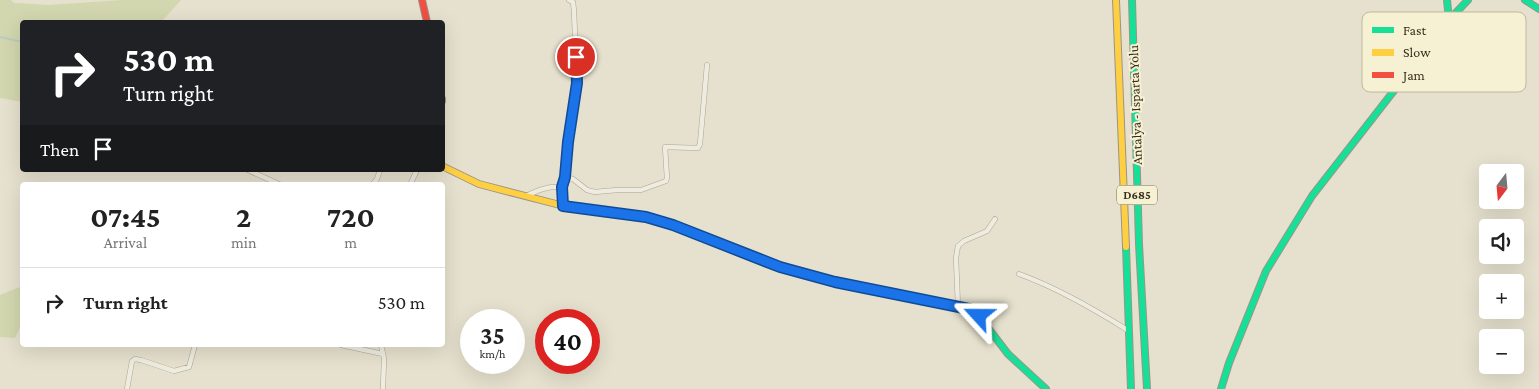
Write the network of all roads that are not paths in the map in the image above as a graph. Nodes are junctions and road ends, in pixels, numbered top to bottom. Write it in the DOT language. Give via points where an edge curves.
graph roads {
  1 [pos="422,0"];
  2 [pos="569,0"];
  3 [pos="1116,0"];
  4 [pos="1132,0"];
  5 [pos="1468,0"];
  6 [pos="1525,0"];
  7 [pos="1539,9"];
  8 [pos="1457,12"];
  9 [pos="427,20"];
  10 [pos="707,64"];
  11 [pos="1392,92"];
  12 [pos="445,167"];
  13 [pos="252,172"];
  14 [pos="565,177"];
  15 [pos="274,182"];
  16 [pos="562,187"];
  17 [pos="526,196"];
  18 [pos="563,206"];
  19 [pos="995,219"];
  20 [pos="1019,274"];
  21 [pos="958,306"];
  22 [pos="1130,332"];
  23 [pos="195,347"];
  24 [pos="351,347"];
  25 [pos="381,347"];
  26 [pos="383,354"];
  27 [pos="127,389"];
  28 [pos="383,389"];
  29 [pos="1046,389"];
  30 [pos="1131,389"];
  31 [pos="1147,389"];
  32 [pos="1221,389"];
  1 -- 9 [label="main road"];
  2 -- 14 [label="street" via="573,2 574,11 577,83"];
  3 -- 22 [label="main road, Antalya - Isparta Yolu / D685"];
  4 -- 31 [label="main road, Antalya - Isparta Yolu / D685" via="1142,327"];
  5 -- 8 [label="main road"];
  6 -- 7 [label="main road"];
  10 -- 14 [label="street" via="700,144 698,148 665,147 666,181 641,190 595,192"];
  11 -- 32 [label="main road" via="1312,196 1266,272"];
  12 -- 17 [label="main road" via="480,184"];
  13 -- 15 [label="street"];
  14 -- 16 [label="street"];
  16 -- 17 [label="street" via="552,186"];
  16 -- 18 [label="street"];
  17 -- 18 [label="main road"];
  18 -- 21 [label="main road" via="646,217 780,267 835,282"];
  19 -- 21 [label="street" via="987,230 958,246"];
  20 -- 22 [label="street" via="1100,313"];
  21 -- 29 [label="main road" via="979,316 1008,354"];
  22 -- 30 [label="main road, Antalya - Isparta Yolu / D685"];
  23 -- 27 [label="street" via="190,367 174,371 135,358 130,363"];
  24 -- 26 [label="street"];
  25 -- 26 [label="street"];
  26 -- 28 [label="street"];
}
